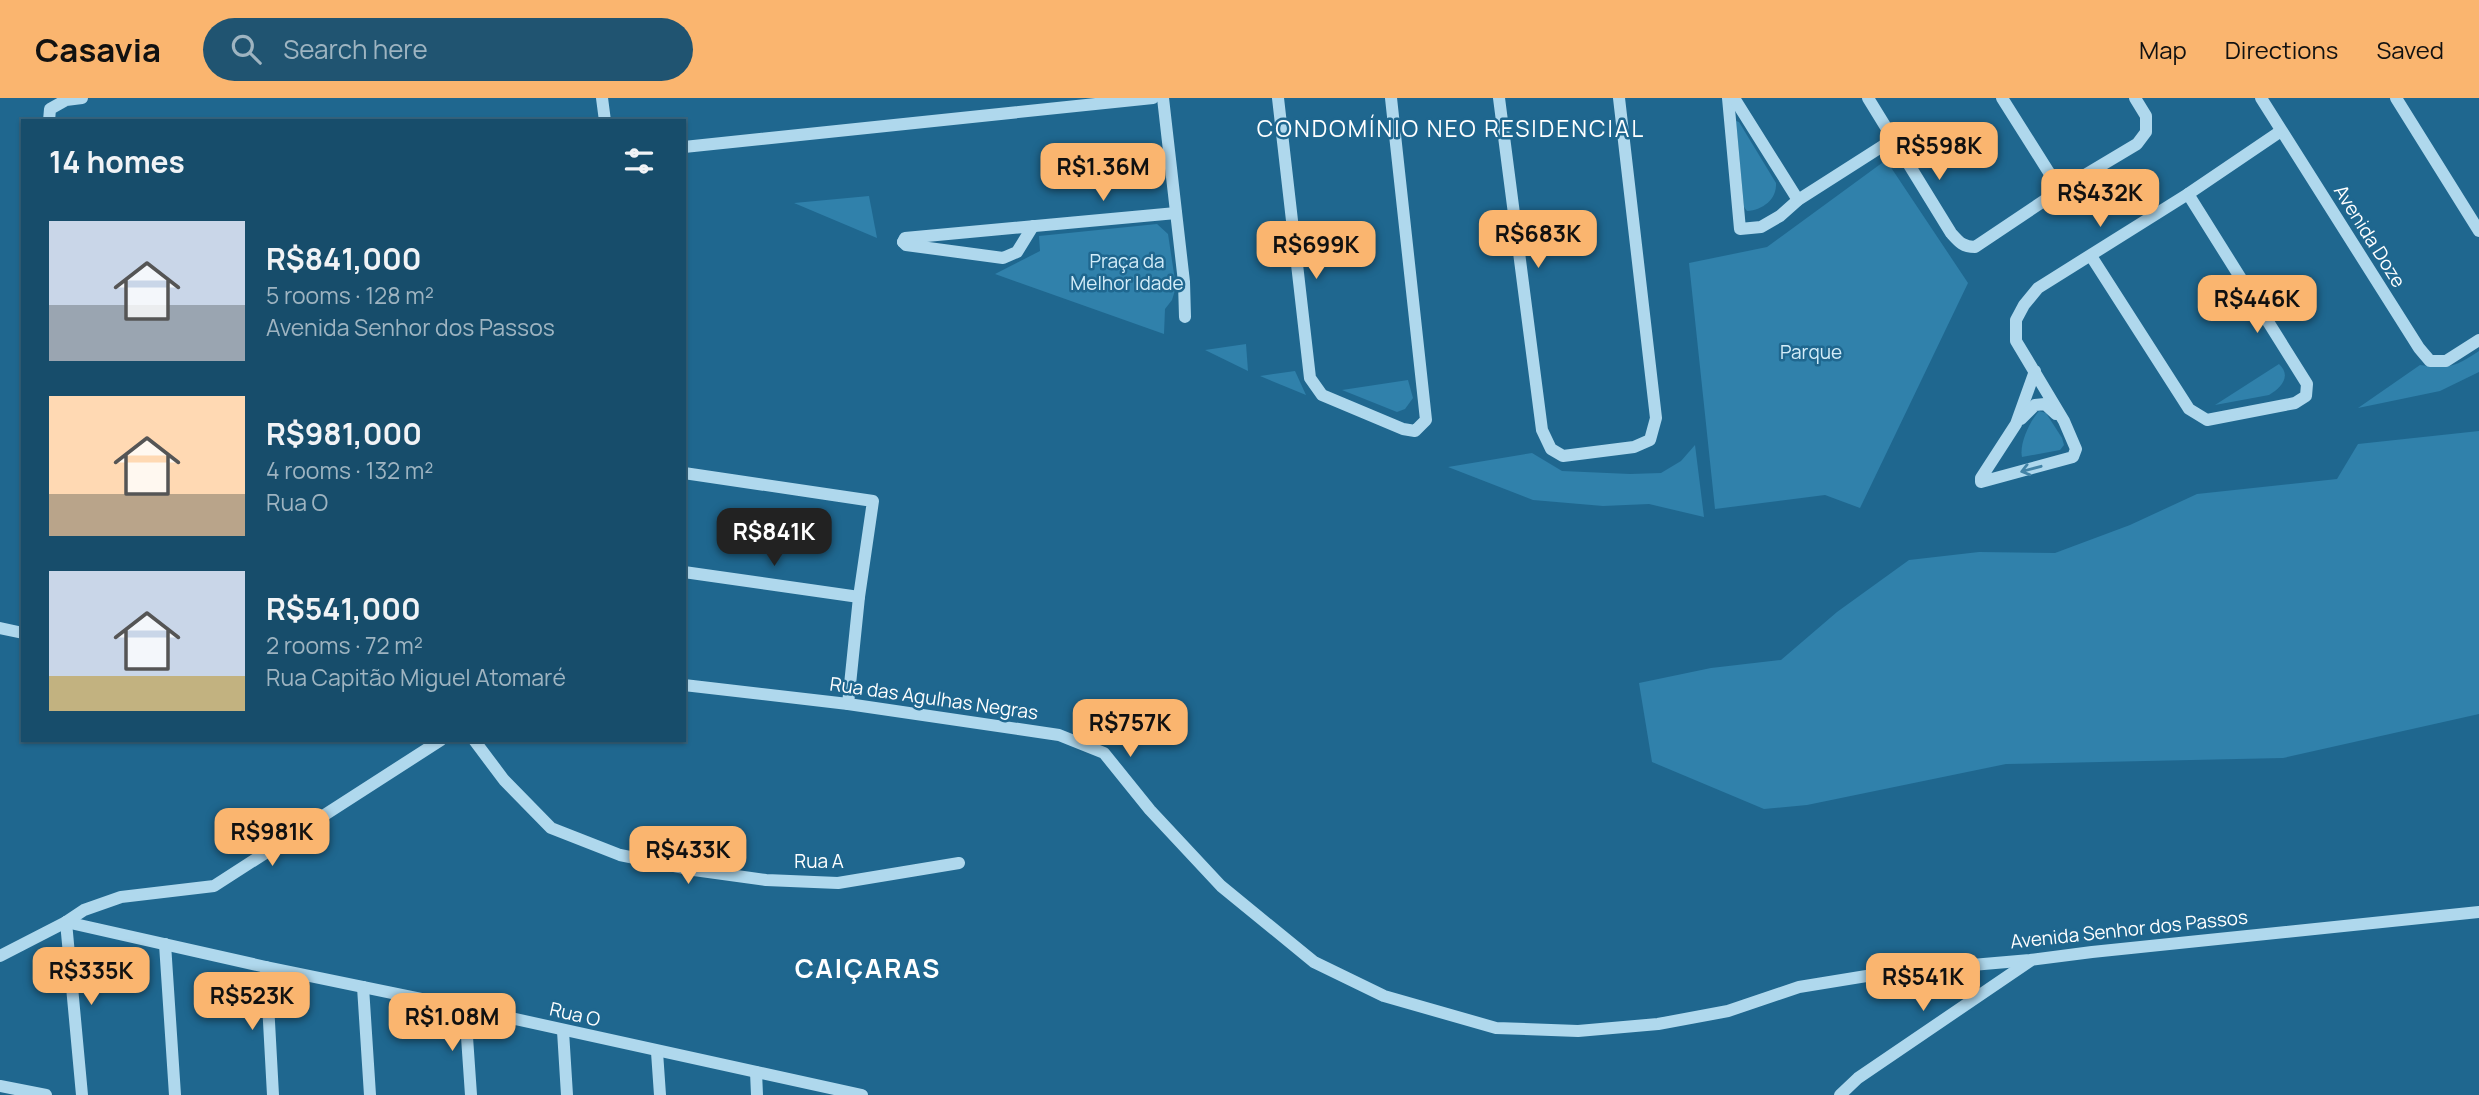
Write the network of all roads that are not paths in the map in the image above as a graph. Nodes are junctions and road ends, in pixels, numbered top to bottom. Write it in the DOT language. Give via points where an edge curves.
graph roads {
  1 [pos="82,98"];
  2 [pos="602,98"];
  3 [pos="1153,98"];
  4 [pos="1163,98"];
  5 [pos="1278,98"];
  6 [pos="1391,98"];
  7 [pos="1499,98"];
  8 [pos="1619,98"];
  9 [pos="1728,98"];
  10 [pos="1734,98"];
  11 [pos="1868,98"];
  12 [pos="2002,98"];
  13 [pos="2135,98"];
  14 [pos="2261,98"];
  15 [pos="2396,98"];
  16 [pos="50,119"];
  17 [pos="605,119"];
  18 [pos="2281,131"];
  19 [pos="1892,140"];
  20 [pos="686,147"];
  21 [pos="2060,190"];
  22 [pos="2188,194"];
  23 [pos="1798,200"];
  24 [pos="1176,213"];
  25 [pos="1033,226"];
  26 [pos="2479,231"];
  27 [pos="2091,256"];
  28 [pos="1185,317"];
  29 [pos="2479,340"];
  30 [pos="2035,371"];
  31 [pos="2064,421"];
  32 [pos="2016,424"];
  33 [pos="686,473"];
  34 [pos="686,572"];
  35 [pos="859,597"];
  36 [pos="0,628"];
  37 [pos="21,633"];
  38 [pos="686,685"];
  39 [pos="848,704"];
  40 [pos="438,742"];
  41 [pos="476,742"];
  42 [pos="959,863"];
  43 [pos="2479,912"];
  44 [pos="66,922"];
  45 [pos="165,944"];
  46 [pos="0,956"];
  47 [pos="2030,960"];
  48 [pos="265,967"];
  49 [pos="363,987"];
  50 [pos="465,1008"];
  51 [pos="1496,1028"];
  52 [pos="563,1031"];
  53 [pos="657,1052"];
  54 [pos="756,1072"];
  55 [pos="0,1086"];
  56 [pos="46,1095"];
  57 [pos="82,1095"];
  58 [pos="175,1095"];
  59 [pos="272,1095"];
  60 [pos="370,1095"];
  61 [pos="471,1095"];
  62 [pos="566,1095"];
  63 [pos="660,1095"];
  64 [pos="757,1095"];
  65 [pos="859,1095"];
  66 [pos="1840,1095"];
  1 -- 16 [label="street" via="50,109"];
  2 -- 17 [label="street"];
  3 -- 20 [label="street"];
  4 -- 24 [label="street"];
  5 -- 6 [label="street" via="1310,378 1322,395 1415,431 1426,420"];
  7 -- 8 [label="street" via="1542,430 1551,449 1563,456 1634,447 1650,440 1656,418"];
  9 -- 23 [label="street" via="1740,229 1761,227"];
  10 -- 23 [label="street"];
  11 -- 19 [label="street"];
  12 -- 21 [label="street"];
  13 -- 21 [label="street" via="2146,116 2146,132 2137,144"];
  14 -- 18 [label="street, Avenida Doze"];
  15 -- 26 [label="street"];
  18 -- 22 [label="street"];
  18 -- 29 [label="street, Avenida Doze" via="2430,361 2446,361"];
  19 -- 21 [label="street" via="1958,242 1966,247 1975,247"];
  19 -- 23 [label="street"];
  22 -- 27 [label="street"];
  22 -- 27 [label="street" via="2307,384 2306,396 2295,403 2207,420 2189,409"];
  24 -- 25 [label="street"];
  24 -- 28 [label="street"];
  25 -- 25 [label="street" via="905,238 904,242 1003,258 1017,252"];
  27 -- 30 [label="street" via="2038,288 2016,320 2016,341"];
  30 -- 31 [label="street"];
  30 -- 32 [label="street"];
  31 -- 32 [label="street" via="2045,404 2035,405"];
  31 -- 32 [label="street, one-way" via="2076,449 2073,457 1981,482"];
  33 -- 35 [label="street" via="873,501"];
  34 -- 35 [label="street"];
  35 -- 39 [label="street"];
  36 -- 37 [label="street"];
  38 -- 39 [label="street, Rua das Agulhas Negras"];
  39 -- 51 [label="street, Rua das Agulhas Negras" via="1059,735 1104,753 1221,886 1314,962 1384,996"];
  40 -- 44 [label="street" via="214,886 121,897"];
  41 -- 42 [label="street, Rua A" via="504,780 551,828 620,855 766,880 838,883"];
  43 -- 47 [label="street, Avenida Senhor dos Passos"];
  44 -- 45 [label="street, Rua O"];
  44 -- 46 [label="street"];
  44 -- 57 [label="street"];
  45 -- 48 [label="street, Rua O"];
  45 -- 58 [label="street"];
  47 -- 51 [label="street, Avenida Senhor dos Passos" via="1891,972 1812,985 1728,1011 1658,1024 1578,1031"];
  47 -- 66 [label="street"];
  48 -- 49 [label="street, Rua O"];
  48 -- 59 [label="street"];
  49 -- 50 [label="street, Rua O"];
  49 -- 60 [label="street"];
  50 -- 52 [label="street, Rua O"];
  50 -- 61 [label="street"];
  52 -- 53 [label="street, Rua O"];
  52 -- 62 [label="street"];
  53 -- 54 [label="street, Rua O"];
  53 -- 63 [label="street"];
  54 -- 64 [label="street"];
  54 -- 65 [label="street, Rua O"];
  55 -- 56 [label="street"];
}
